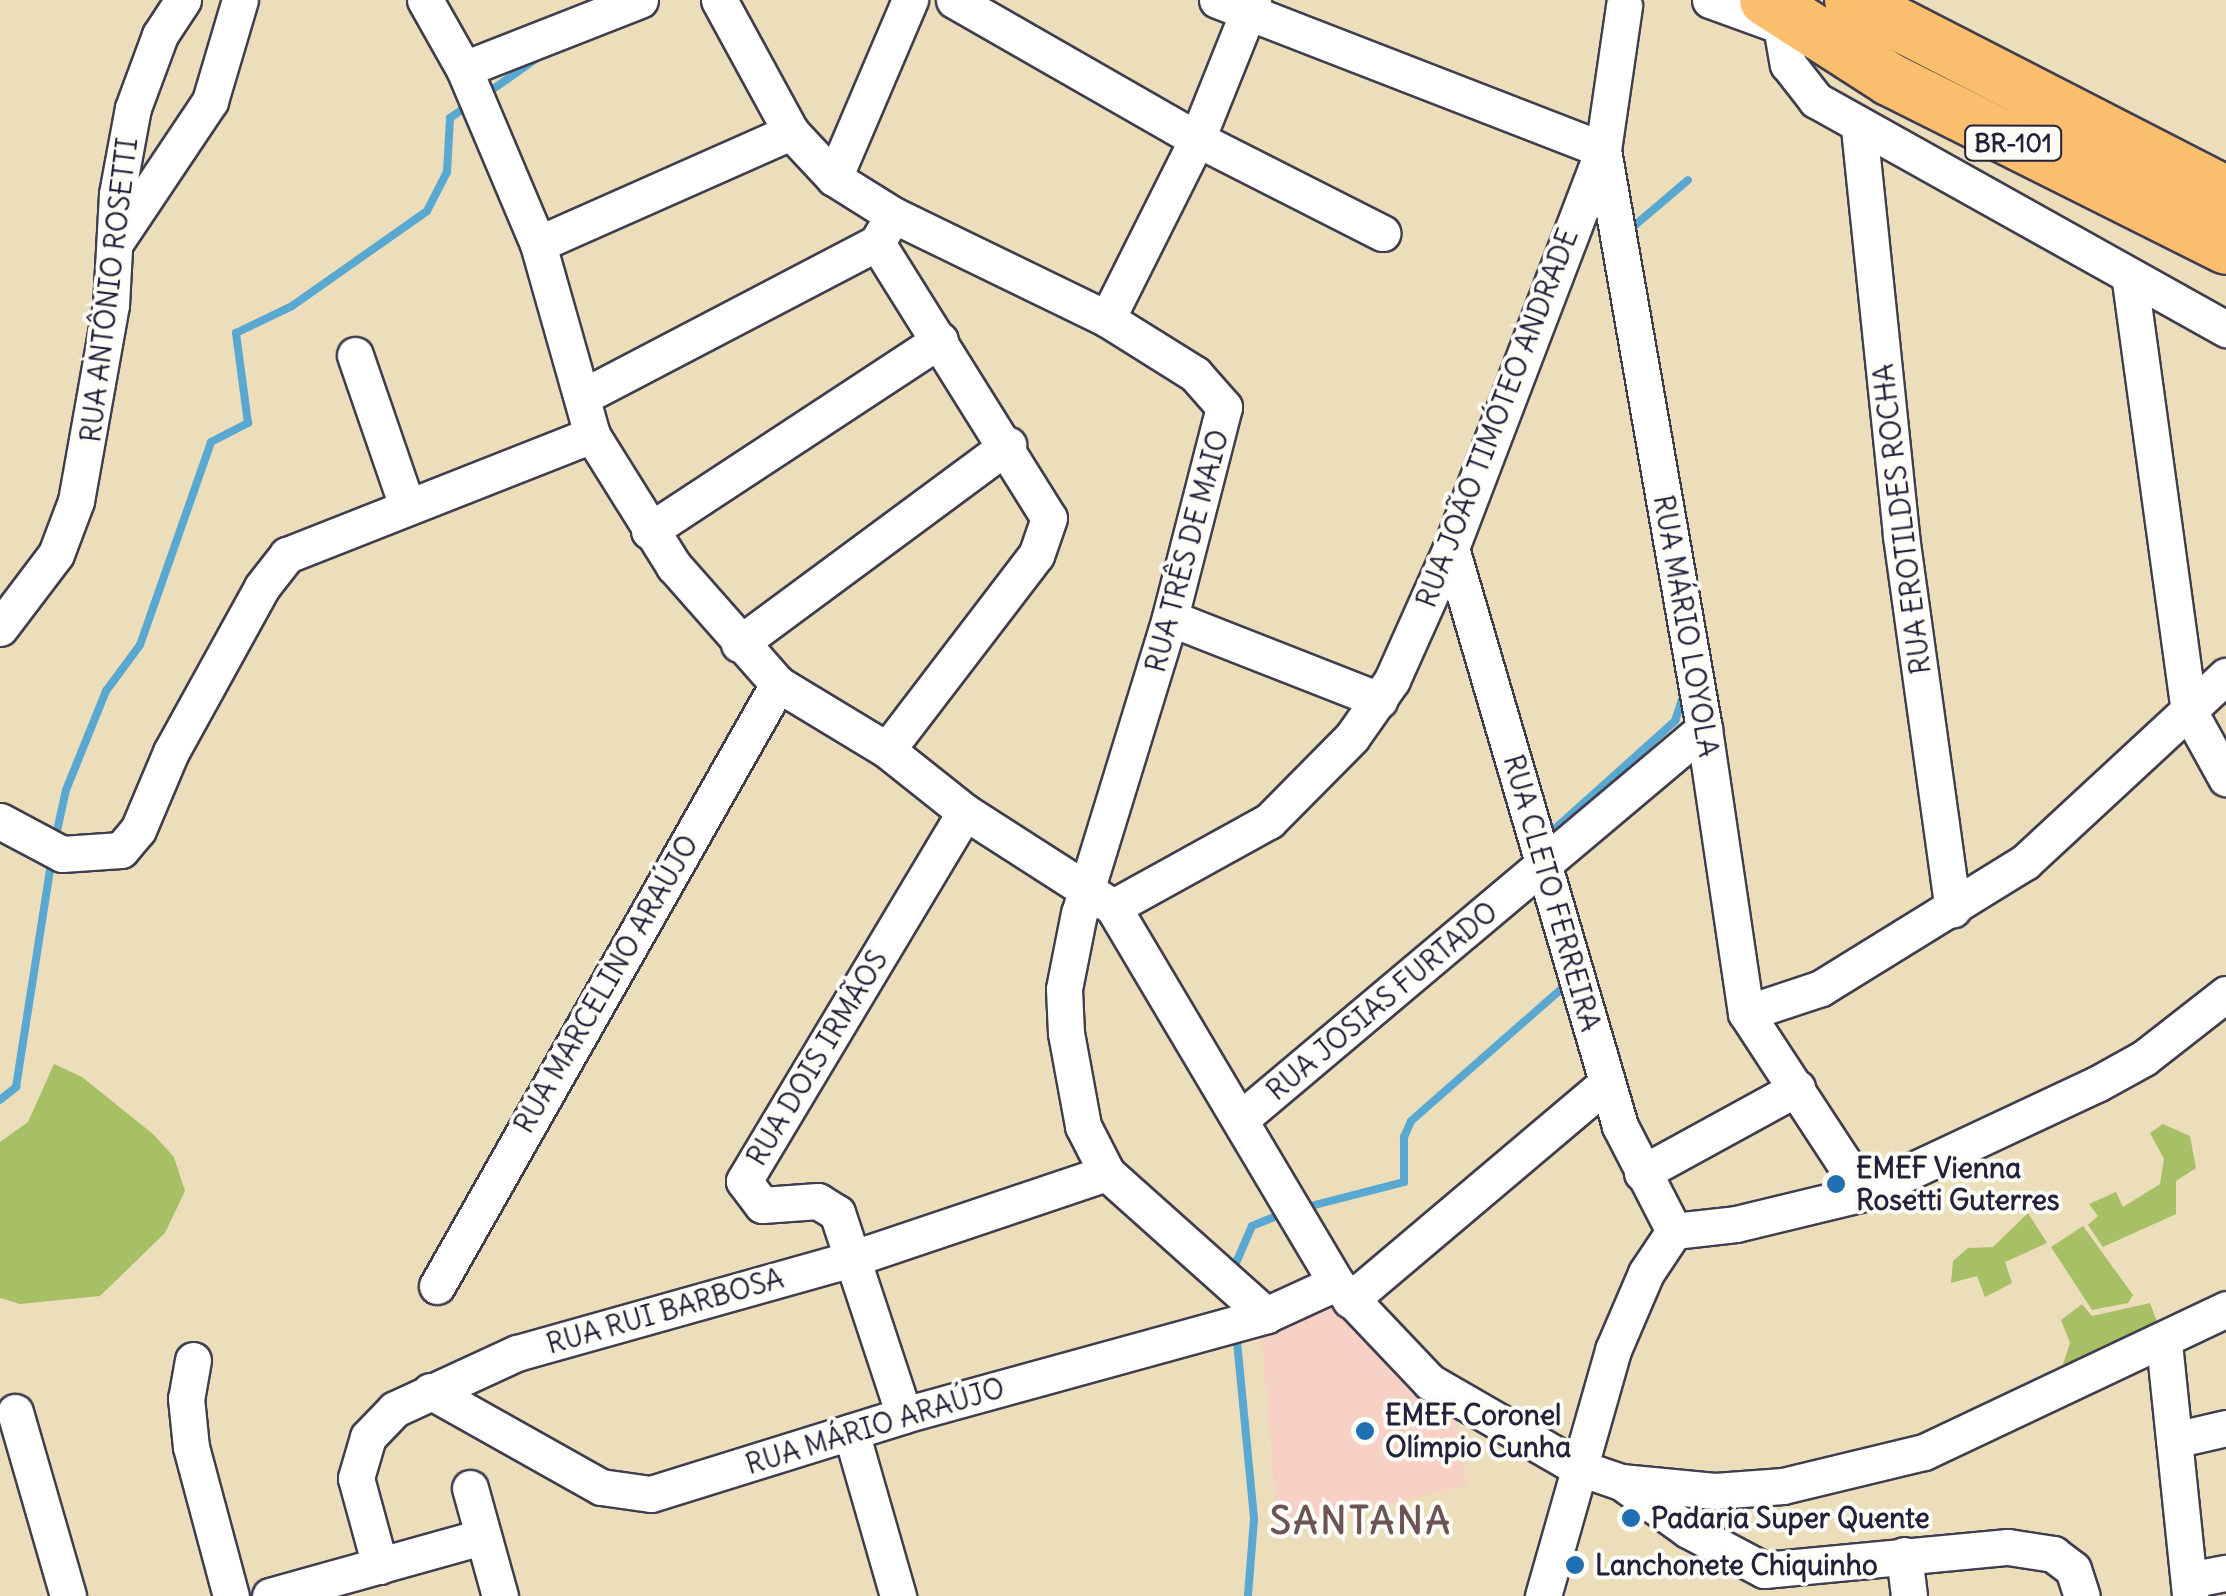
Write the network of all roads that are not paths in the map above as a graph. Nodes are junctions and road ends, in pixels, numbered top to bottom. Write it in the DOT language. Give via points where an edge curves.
graph roads {
  1 [pos="183,0"];
  2 [pos="240,0"];
  3 [pos="425,0"];
  4 [pos="640,0"];
  5 [pos="910,0"];
  6 [pos="954,0"];
  7 [pos="1630,2"];
  8 [pos="1240,5"];
  9 [pos="1736,7"];
  10 [pos="732,8"];
  11 [pos="1841,21"];
  12 [pos="464,69"];
  13 [pos="1859,128"];
  14 [pos="792,132"];
  15 [pos="1196,139"];
  16 [pos="1604,150"];
  17 [pos="125,153"];
  18 [pos="159,172"];
  19 [pos="834,178"];
  20 [pos="2226,192"];
  21 [pos="885,229"];
  22 [pos="1382,233"];
  23 [pos="538,244"];
  24 [pos="2226,248"];
  25 [pos="112,249"];
  26 [pos="2130,281"];
  27 [pos="1107,319"];
  28 [pos="2226,329"];
  29 [pos="940,340"];
  30 [pos="356,356"];
  31 [pos="582,397"];
  32 [pos="592,435"];
  33 [pos="1008,445"];
  34 [pos="407,506"];
  35 [pos="648,531"];
  36 [pos="1451,548"];
  37 [pos="1170,618"];
  38 [pos="0,628"];
  39 [pos="738,644"];
  40 [pos="2226,676"];
  41 [pos="778,684"];
  42 [pos="1379,700"];
  43 [pos="2189,710"];
  44 [pos="1704,729"];
  45 [pos="888,750"];
  46 [pos="2226,778"];
  47 [pos="965,812"];
  48 [pos="0,821"];
  49 [pos="1545,866"];
  50 [pos="1101,900"];
  51 [pos="1953,909"];
  52 [pos="2226,994"];
  53 [pos="1746,1013"];
  54 [pos="1606,1083"];
  55 [pos="1797,1088"];
  56 [pos="1243,1117"];
  57 [pos="1106,1173"];
  58 [pos="1642,1173"];
  59 [pos="1864,1193"];
  60 [pos="1674,1230"];
  61 [pos="854,1258"];
  62 [pos="436,1286"];
  63 [pos="1343,1292"];
  64 [pos="2226,1309"];
  65 [pos="1266,1315"];
  66 [pos="2164,1344"];
  67 [pos="194,1360"];
  68 [pos="430,1392"];
  69 [pos="15,1412"];
  70 [pos="904,1414"];
  71 [pos="2226,1428"];
  72 [pos="851,1432"];
  73 [pos="2174,1440"];
  74 [pos="1576,1467"];
  75 [pos="1621,1482"];
  76 [pos="470,1488"];
  77 [pos="482,1537"];
  78 [pos="1904,1555"];
  79 [pos="380,1566"];
  80 [pos="2226,1573"];
  81 [pos="1762,1583"];
  82 [pos="2190,1588"];
  83 [pos="68,1596"];
  84 [pos="231,1596"];
  85 [pos="270,1596"];
  86 [pos="500,1596"];
  87 [pos="898,1596"];
  88 [pos="1543,1596"];
  89 [pos="1909,1596"];
  90 [pos="2082,1596"];
  1 -- 17 [label="street, RUA ANTÔNIO ROSETTI" via="160,36"];
  2 -- 18 [label="street" via="210,101"];
  3 -- 12 [label="street"];
  4 -- 12 [label="street"];
  5 -- 19 [label="street"];
  6 -- 15 [label="street"];
  7 -- 16 [label="street"];
  8 -- 15 [label="street"];
  8 -- 16 [label="street"];
  9 -- 11 [label="highway, BR-101"];
  9 -- 13 [label="street" via="1796,80"];
  10 -- 14 [label="street, RUA TRÊS DE MAIO"];
  11 -- 20 [label="highway, BR-101"];
  11 -- 24 [label="highway, BR-101" via="1990,132"];
  12 -- 23 [label="street"];
  13 -- 26 [label="street"];
  13 -- 51 [label="street, RUA EROTILDES ROCHA" via="1901,536"];
  14 -- 19 [label="street, RUA TRÊS DE MAIO"];
  14 -- 23 [label="street"];
  15 -- 22 [label="street"];
  15 -- 27 [label="street"];
  16 -- 36 [label="street, RUA JOÃO TIMÓTEO ANDRADE"];
  16 -- 44 [label="street, RUA MÁRIO LOYOLA"];
  17 -- 18 [label="street"];
  17 -- 25 [label="street, RUA ANTÔNIO ROSETTI"];
  18 -- 25 [label="street"];
  19 -- 21 [label="street, RUA TRÊS DE MAIO"];
  21 -- 27 [label="street, RUA TRÊS DE MAIO"];
  21 -- 29 [label="street"];
  21 -- 31 [label="street"];
  23 -- 31 [label="street"];
  25 -- 38 [label="street, RUA ANTÔNIO ROSETTI" via="108,323 76,501 56,554"];
  26 -- 28 [label="street"];
  26 -- 43 [label="street"];
  27 -- 37 [label="street, RUA TRÊS DE MAIO" via="1195,374 1224,407"];
  29 -- 33 [label="street"];
  29 -- 35 [label="street"];
  30 -- 34 [label="street"];
  31 -- 32 [label="street"];
  32 -- 34 [label="street"];
  32 -- 35 [label="street"];
  33 -- 39 [label="street"];
  33 -- 45 [label="street" via="1045,504 1047,534"];
  34 -- 48 [label="street" via="288,555 262,587 172,752 138,830 121,850 62,854"];
  35 -- 39 [label="street"];
  36 -- 42 [label="street, RUA JOÃO TIMÓTEO ANDRADE"];
  36 -- 49 [label="street, RUA CLETO FERREIRA"];
  37 -- 42 [label="street"];
  37 -- 50 [label="street, RUA TRÊS DE MAIO"];
  39 -- 41 [label="street"];
  40 -- 43 [label="street"];
  41 -- 45 [label="street"];
  41 -- 62 [label="street, RUA MARCELINO ARAÚJO"];
  42 -- 50 [label="street, RUA JOÃO TIMÓTEO ANDRADE" via="1320,773 1268,821"];
  43 -- 46 [label="street"];
  43 -- 51 [label="street" via="2080,817"];
  44 -- 49 [label="street, RUA JOSIAS FURTADO"];
  44 -- 53 [label="street, RUA MÁRIO LOYOLA"];
  45 -- 47 [label="street"];
  47 -- 50 [label="street"];
  47 -- 61 [label="street, RUA DOIS IRMÃOS" via="744,1181 762,1205 826,1202"];
  49 -- 54 [label="street, RUA CLETO FERREIRA"];
  49 -- 56 [label="street, RUA JOSIAS FURTADO"];
  50 -- 56 [label="street"];
  50 -- 57 [label="street, RUA TRÊS DE MAIO" via="1064,989 1083,1126"];
  51 -- 53 [label="street" via="1822,988"];
  52 -- 59 [label="street" via="2112,1076"];
  53 -- 55 [label="street, RUA MÁRIO LOYOLA"];
  54 -- 58 [label="street, RUA CLETO FERREIRA"];
  54 -- 63 [label="street, RUA MÁRIO ARAÚJO"];
  55 -- 58 [label="street"];
  55 -- 59 [label="street, RUA MÁRIO LOYOLA"];
  56 -- 63 [label="street"];
  57 -- 61 [label="street, RUA RUI BARBOSA"];
  57 -- 65 [label="street"];
  58 -- 60 [label="street, RUA CLETO FERREIRA"];
  59 -- 60 [label="street" via="1752,1220"];
  60 -- 74 [label="street" via="1646,1274 1613,1350"];
  61 -- 68 [label="street, RUA RUI BARBOSA" via="517,1353"];
  61 -- 70 [label="street, RUA DOIS IRMÃOS"];
  63 -- 65 [label="street, RUA MÁRIO ARAÚJO"];
  63 -- 74 [label="street" via="1430,1382"];
  64 -- 66 [label="street"];
  65 -- 70 [label="street, RUA MÁRIO ARAÚJO"];
  66 -- 73 [label="street"];
  66 -- 75 [label="street" via="1924,1452 1859,1471 1715,1491"];
  67 -- 84 [label="street" via="186,1398 191,1448"];
  68 -- 72 [label="street, RUA MÁRIO ARAÚJO" via="538,1456 630,1495"];
  68 -- 79 [label="street, RUA RUI BARBOSA" via="380,1422 358,1458 360,1501"];
  69 -- 83 [label="street"];
  70 -- 72 [label="street, RUA MÁRIO ARAÚJO"];
  71 -- 73 [label="street"];
  72 -- 87 [label="street"];
  73 -- 82 [label="street" via="2176,1508"];
  74 -- 75 [label="street"];
  74 -- 88 [label="street"];
  75 -- 81 [label="street"];
  76 -- 77 [label="street"];
  77 -- 79 [label="street"];
  77 -- 86 [label="street"];
  78 -- 81 [label="street"];
  78 -- 89 [label="street"];
  78 -- 90 [label="street" via="2008,1547 2053,1554 2073,1569"];
  79 -- 85 [label="street"];
  80 -- 82 [label="street"];
}
